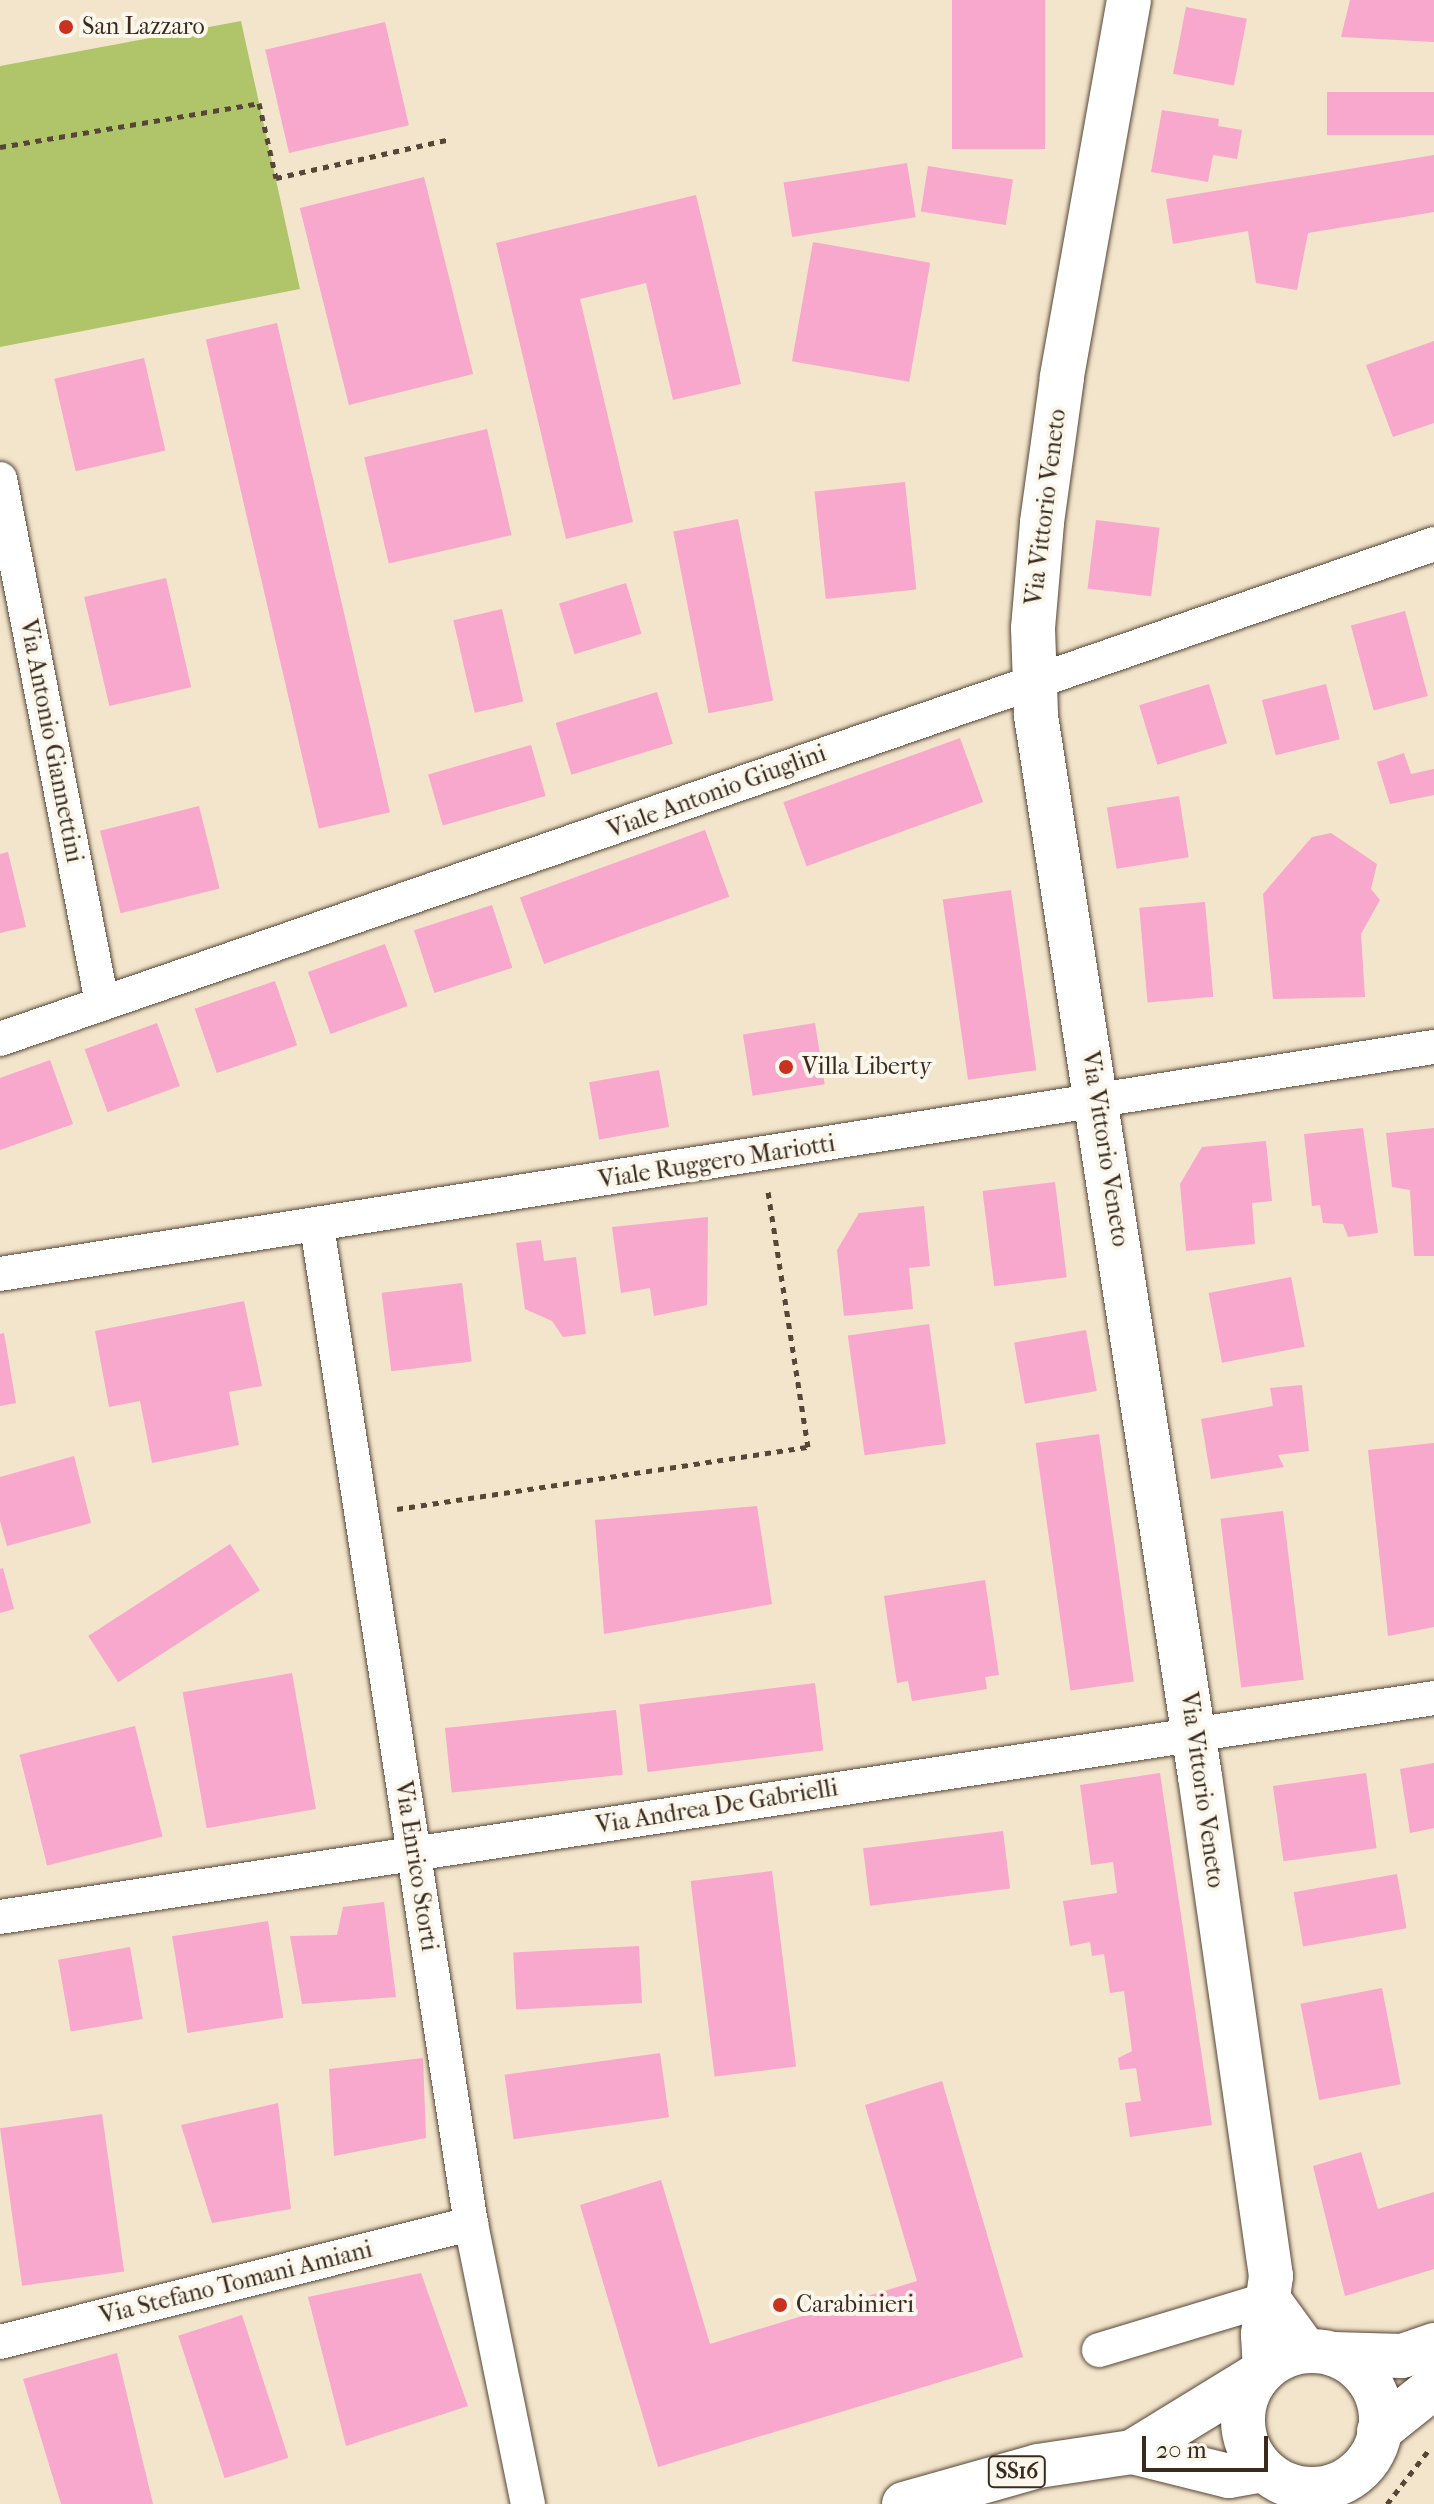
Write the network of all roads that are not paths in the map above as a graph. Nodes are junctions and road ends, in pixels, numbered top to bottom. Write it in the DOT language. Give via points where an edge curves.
graph roads {
  1 [pos="1129,0"];
  2 [pos="0,479"];
  3 [pos="1434,544"];
  4 [pos="1034,679"];
  5 [pos="102,1003"];
  6 [pos="0,1039"];
  7 [pos="1434,1047"];
  8 [pos="1098,1101"];
  9 [pos="317,1226"];
  10 [pos="0,1274"];
  11 [pos="1434,1698"];
  12 [pos="1194,1735"];
  13 [pos="414,1853"];
  14 [pos="0,1917"];
  15 [pos="471,2224"];
  16 [pos="1268,2299"];
  17 [pos="0,2342"];
  18 [pos="1434,2345"];
  19 [pos="1099,2350"];
  20 [pos="1319,2352"];
  21 [pos="1263,2371"];
  22 [pos="1434,2387"];
  23 [pos="1379,2431"];
  24 [pos="1132,2452"];
  25 [pos="1262,2470"];
  26 [pos="528,2504"];
  27 [pos="904,2504"];
  1 -- 4 [label="street, Via Vittorio Veneto" via="1062,378 1034,613"];
  2 -- 5 [label="street, Via Antonio Giannettini"];
  3 -- 4 [label="street, Viale Antonio Giuglini"];
  4 -- 5 [label="street, Viale Antonio Giuglini" via="435,892"];
  4 -- 8 [label="street, Via Vittorio Veneto"];
  5 -- 6 [label="street, Viale Antonio Giuglini"];
  7 -- 8 [label="street, Viale Ruggero Mariotti"];
  8 -- 9 [label="street, Viale Ruggero Mariotti"];
  8 -- 12 [label="street, Via Vittorio Veneto"];
  9 -- 10 [label="street, Viale Ruggero Mariotti"];
  9 -- 13 [label="street, Via Enrico Storti"];
  11 -- 12 [label="street, Via Andrea De Gabrielli"];
  12 -- 13 [label="street, Via Andrea De Gabrielli"];
  12 -- 16 [label="street, Via Vittorio Veneto" via="1271,2276"];
  13 -- 14 [label="street, Via Andrea De Gabrielli"];
  13 -- 15 [label="street, Via Enrico Storti"];
  15 -- 17 [label="street, Via Stefano Tomani Amiani"];
  15 -- 26 [label="street, Via Enrico Storti"];
  16 -- 19 [label="street"];
  16 -- 20 [label="street"];
  16 -- 21 [label="street, Via Vittorio Veneto"];
  18 -- 20 [label="street, SS16" via="1402,2356"];
  20 -- 21 [label="street, SS16"];
  20 -- 23 [label="street" via="1365,2375 1375,2393"];
  21 -- 24 [label="street, SS16"];
  21 -- 25 [label="street" via="1250,2389 1243,2428"];
  22 -- 23 [label="street, SS16"];
  23 -- 25 [label="street, SS16" via="1362,2466 1330,2486 1290,2485"];
  24 -- 25 [label="street, SS16" via="1229,2476"];
  24 -- 27 [label="street, SS16" via="1038,2466"];
}
